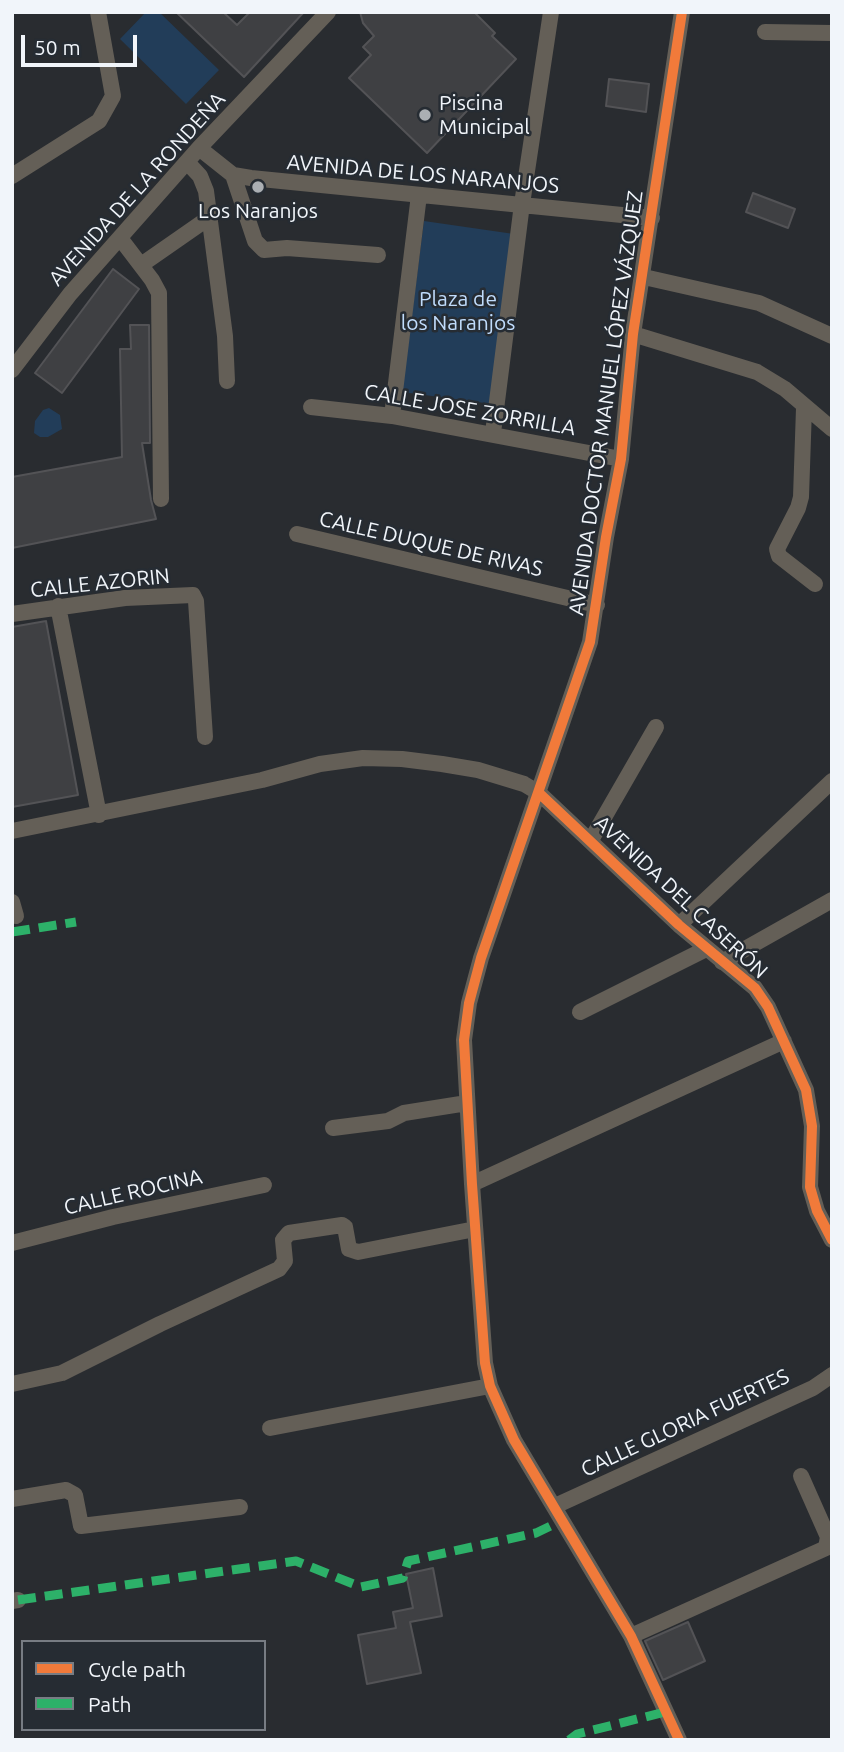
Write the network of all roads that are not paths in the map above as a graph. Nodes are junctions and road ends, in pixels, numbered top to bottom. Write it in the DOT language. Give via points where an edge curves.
graph roads {
  1 [pos="98,12"];
  2 [pos="328,12"];
  3 [pos="551,12"];
  4 [pos="682,12"];
  5 [pos="765,32"];
  6 [pos="832,33"];
  7 [pos="199,148"];
  8 [pos="187,162"];
  9 [pos="233,175"];
  10 [pos="12,176"];
  11 [pos="419,195"];
  12 [pos="522,204"];
  13 [pos="210,217"];
  14 [pos="652,218"];
  15 [pos="120,238"];
  16 [pos="378,256"];
  17 [pos="141,265"];
  18 [pos="644,277"];
  19 [pos="634,334"];
  20 [pos="832,336"];
  21 [pos="12,370"];
  22 [pos="227,381"];
  23 [pos="311,407"];
  24 [pos="804,408"];
  25 [pos="392,416"];
  26 [pos="832,429"];
  27 [pos="493,433"];
  28 [pos="621,459"];
  29 [pos="161,499"];
  30 [pos="297,534"];
  31 [pos="816,583"];
  32 [pos="597,605"];
  33 [pos="58,606"];
  34 [pos="12,614"];
  35 [pos="656,727"];
  36 [pos="205,737"];
  37 [pos="832,781"];
  38 [pos="539,793"];
  39 [pos="99,815"];
  40 [pos="12,831"];
  41 [pos="591,840"];
  42 [pos="832,900"];
  43 [pos="679,925"];
  44 [pos="706,948"];
  45 [pos="722,962"];
  46 [pos="580,1012"];
  47 [pos="785,1041"];
  48 [pos="467,1103"];
  49 [pos="333,1128"];
  50 [pos="471,1184"];
  51 [pos="264,1185"];
  52 [pos="475,1228"];
  53 [pos="832,1240"];
  54 [pos="12,1242"];
  55 [pos="832,1375"];
  56 [pos="12,1384"];
  57 [pos="490,1386"];
  58 [pos="270,1428"];
  59 [pos="800,1476"];
  60 [pos="12,1499"];
  61 [pos="555,1506"];
  62 [pos="240,1507"];
  63 [pos="631,1636"];
  64 [pos="679,1740"];
  1 -- 10 [label="street" via="114,96 99,121"];
  2 -- 7 [label="street, AVENIDA DE LA RONDEÑA"];
  3 -- 12 [label="street"];
  4 -- 14 [label="street, AVENIDA DOCTOR MANUEL LÓPEZ VÁZQUEZ"];
  5 -- 6 [label="street"];
  7 -- 8 [label="street, AVENIDA DE LA RONDEÑA"];
  7 -- 9 [label="street"];
  8 -- 13 [label="street" via="205,184"];
  8 -- 15 [label="street, AVENIDA DE LA RONDEÑA"];
  9 -- 11 [label="street, AVENIDA DE LOS NARANJOS"];
  9 -- 16 [label="street" via="255,241 264,250"];
  11 -- 12 [label="street, AVENIDA DE LOS NARANJOS"];
  11 -- 25 [label="street"];
  12 -- 14 [label="street, AVENIDA DE LOS NARANJOS"];
  12 -- 27 [label="street"];
  13 -- 17 [label="street"];
  13 -- 22 [label="street"];
  14 -- 18 [label="street, AVENIDA DOCTOR MANUEL LÓPEZ VÁZQUEZ"];
  15 -- 17 [label="street"];
  15 -- 21 [label="street, AVENIDA DE LA RONDEÑA"];
  17 -- 29 [label="street" via="159,293"];
  18 -- 19 [label="street, AVENIDA DOCTOR MANUEL LÓPEZ VÁZQUEZ"];
  18 -- 20 [label="street" via="760,303"];
  19 -- 24 [label="street" via="757,372 785,389"];
  19 -- 28 [label="street, AVENIDA DOCTOR MANUEL LÓPEZ VÁZQUEZ"];
  23 -- 25 [label="street, CALLE JOSE ZORRILLA"];
  24 -- 26 [label="street"];
  24 -- 31 [label="street" via="801,497 777,549 779,556"];
  25 -- 27 [label="street, CALLE JOSE ZORRILLA"];
  27 -- 28 [label="street, CALLE JOSE ZORRILLA"];
  28 -- 32 [label="street, AVENIDA DOCTOR MANUEL LÓPEZ VÁZQUEZ"];
  30 -- 32 [label="street, CALLE DUQUE DE RIVAS"];
  32 -- 38 [label="street, AVENIDA DOCTOR MANUEL LÓPEZ VÁZQUEZ" via="590,642"];
  33 -- 34 [label="street, CALLE AZORIN"];
  33 -- 36 [label="street, CALLE AZORIN" via="193,594"];
  33 -- 39 [label="street"];
  35 -- 41 [label="street, AVENIDA DEL CASERÓN"];
  37 -- 43 [label="street"];
  38 -- 39 [label="street, AVENIDA DEL CASERÓN" via="478,770 363,758"];
  38 -- 41 [label="street, AVENIDA DEL CASERÓN"];
  38 -- 48 [label="street, AVENIDA DOCTOR MANUEL LÓPEZ VÁZQUEZ" via="469,1003 464,1040"];
  39 -- 40 [label="street, AVENIDA DEL CASERÓN"];
  41 -- 43 [label="street, AVENIDA DEL CASERÓN"];
  42 -- 45 [label="street"];
  43 -- 44 [label="street, AVENIDA DEL CASERÓN"];
  44 -- 45 [label="street, AVENIDA DEL CASERÓN"];
  44 -- 46 [label="street"];
  45 -- 47 [label="street, AVENIDA DEL CASERÓN" via="755,988"];
  47 -- 50 [label="street"];
  47 -- 53 [label="street, AVENIDA DEL CASERÓN" via="806,1090 812,1126 810,1187"];
  48 -- 49 [label="street"];
  48 -- 50 [label="street, AVENIDA DOCTOR MANUEL LÓPEZ VÁZQUEZ"];
  50 -- 52 [label="street, AVENIDA DOCTOR MANUEL LÓPEZ VÁZQUEZ"];
  51 -- 54 [label="street, CALLE ROCINA"];
  52 -- 56 [label="street" via="358,1252 349,1249 342,1224 289,1233 283,1240 285,1261 279,1269 62,1373"];
  52 -- 57 [label="street, AVENIDA DOCTOR MANUEL LÓPEZ VÁZQUEZ"];
  55 -- 61 [label="street, CALLE GLORIA FUERTES" via="813,1388"];
  57 -- 58 [label="street"];
  57 -- 61 [label="street, AVENIDA DOCTOR MANUEL LÓPEZ VÁZQUEZ" via="514,1440"];
  59 -- 63 [label="street" via="828,1537 826,1548"];
  60 -- 62 [label="street" via="66,1490 75,1495 81,1526"];
  61 -- 63 [label="street, AVENIDA DOCTOR MANUEL LÓPEZ VÁZQUEZ"];
  63 -- 64 [label="street, AVENIDA DOCTOR MANUEL LÓPEZ VÁZQUEZ"];
}
